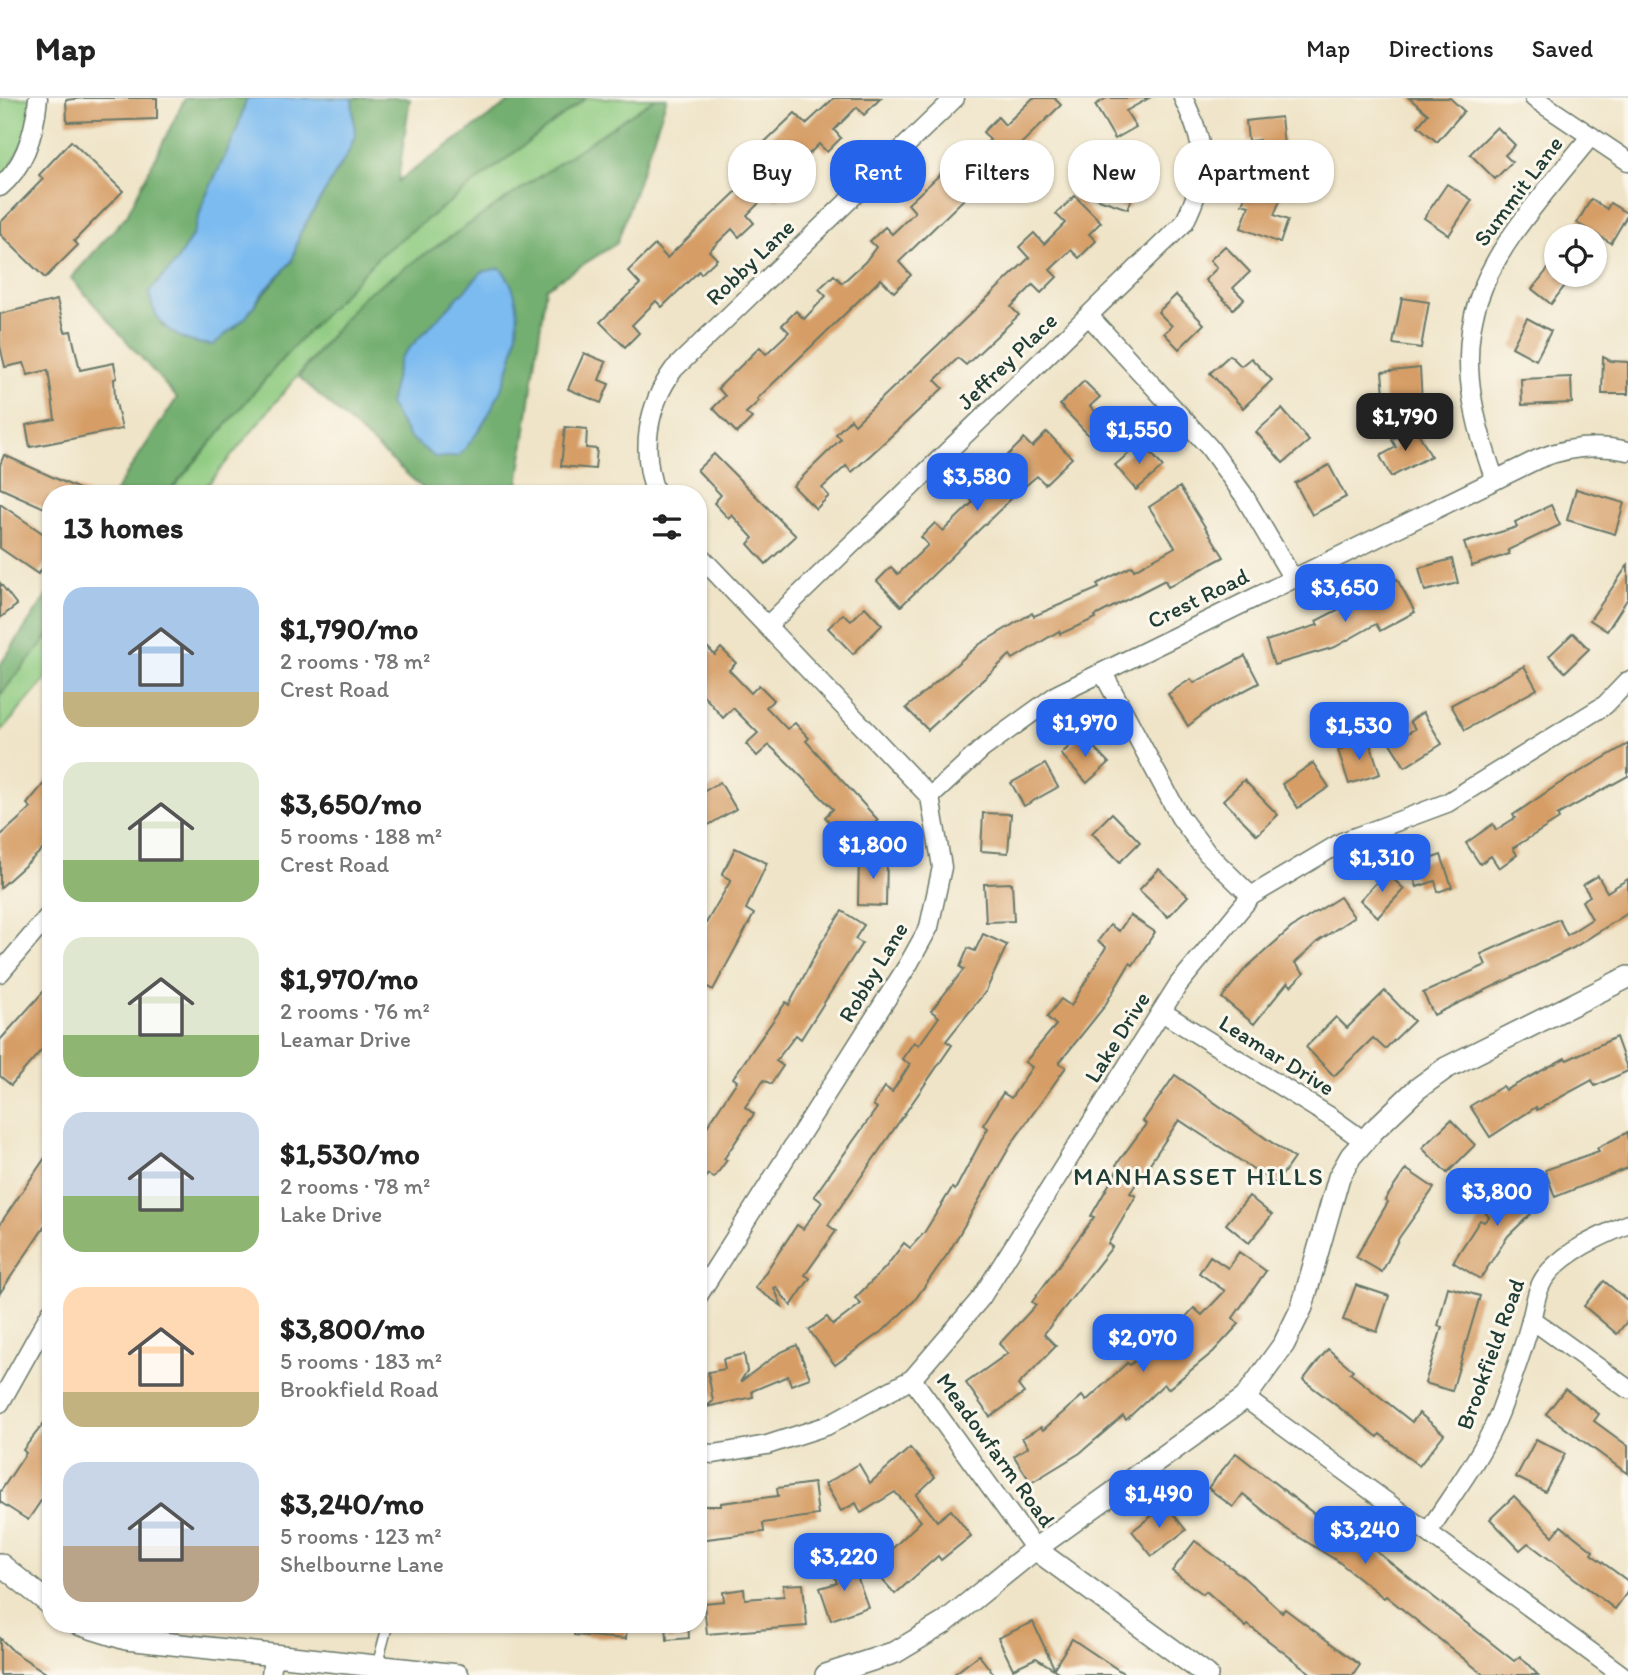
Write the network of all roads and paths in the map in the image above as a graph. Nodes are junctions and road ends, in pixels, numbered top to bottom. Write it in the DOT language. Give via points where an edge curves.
graph roads {
  1 [pos="38,98"];
  2 [pos="955,98"];
  3 [pos="1183,98"];
  4 [pos="1534,98"];
  5 [pos="1591,136"];
  6 [pos="1628,161"];
  7 [pos="0,187"];
  8 [pos="1089,316"];
  9 [pos="1628,451"];
  10 [pos="1495,480"];
  11 [pos="653,485"];
  12 [pos="707,563"];
  13 [pos="1293,579"];
  14 [pos="768,626"];
  15 [pos="1103,673"];
  16 [pos="1628,681"];
  17 [pos="930,797"];
  18 [pos="1251,896"];
  19 [pos="42,924"];
  20 [pos="0,973"];
  21 [pos="1628,977"];
  22 [pos="1162,1013"];
  23 [pos="1364,1141"];
  24 [pos="1628,1224"];
  25 [pos="707,1282"];
  26 [pos="1531,1320"];
  27 [pos="42,1328"];
  28 [pos="912,1379"];
  29 [pos="1628,1389"];
  30 [pos="1244,1398"];
  31 [pos="0,1403"];
  32 [pos="707,1454"];
  33 [pos="1428,1532"];
  34 [pos="1035,1549"];
  35 [pos="0,1564"];
  36 [pos="42,1598"];
  37 [pos="100,1633"];
  38 [pos="123,1633"];
  39 [pos="147,1633"];
  40 [pos="386,1633"];
  41 [pos="272,1665"];
  42 [pos="377,1666"];
  43 [pos="458,1675"];
  44 [pos="826,1675"];
  45 [pos="1207,1675"];
  46 [pos="1622,1675"];
  1 -- 7 [label="street" via="30,143"];
  2 -- 11 [label="street, Robby Lane" via="674,369 660,388 650,419 646,452"];
  3 -- 8 [label="street, Jeffrey Place" via="1199,130 1203,158 1196,199 1184,223"];
  4 -- 5 [label="street"];
  5 -- 6 [label="street"];
  5 -- 10 [label="street, Summit Lane" via="1499,251 1479,296 1469,337 1468,379 1476,424"];
  8 -- 13 [label="street" via="1209,447"];
  8 -- 14 [label="street, Jeffrey Place"];
  9 -- 10 [label="street, Crest Road" via="1613,447 1563,449"];
  10 -- 13 [label="street, Crest Road"];
  12 -- 14 [label="street"];
  13 -- 15 [label="street, Crest Road"];
  14 -- 17 [label="street"];
  15 -- 17 [label="street, Crest Road" via="1058,694 1015,723"];
  15 -- 18 [label="street" via="1180,817 1207,853"];
  16 -- 18 [label="street, Lake Drive" via="1605,705 1447,803 1342,842"];
  17 -- 25 [label="street, Robby Lane" via="942,867 929,927"];
  18 -- 22 [label="street, Lake Drive" via="1207,946"];
  19 -- 20 [label="street"];
  21 -- 23 [label="street" via="1446,1069 1417,1089"];
  22 -- 23 [label="street, Leamar Drive"];
  22 -- 28 [label="street, Lake Drive" via="981,1298"];
  23 -- 30 [label="street" via="1339,1177 1302,1307 1284,1344"];
  24 -- 26 [label="street, Brookfield Road" via="1597,1238 1550,1270 1539,1286"];
  26 -- 29 [label="street"];
  26 -- 33 [label="street, Brookfield Road" via="1489,1437"];
  27 -- 31 [label="street"];
  28 -- 32 [label="street, Lake Drive" via="826,1426 767,1446"];
  28 -- 34 [label="street, Meadowfarm Road"];
  30 -- 33 [label="street"];
  30 -- 34 [label="street"];
  33 -- 46 [label="street"];
  34 -- 44 [label="street" via="944,1623 896,1652"];
  34 -- 45 [label="street, Meadowfarm Road"];
  35 -- 36 [label="street"];
  37 -- 38 [label="street"];
  39 -- 41 [label="street"];
  40 -- 42 [label="lane"];
  41 -- 42 [label="street"];
  42 -- 43 [label="street"];
}
